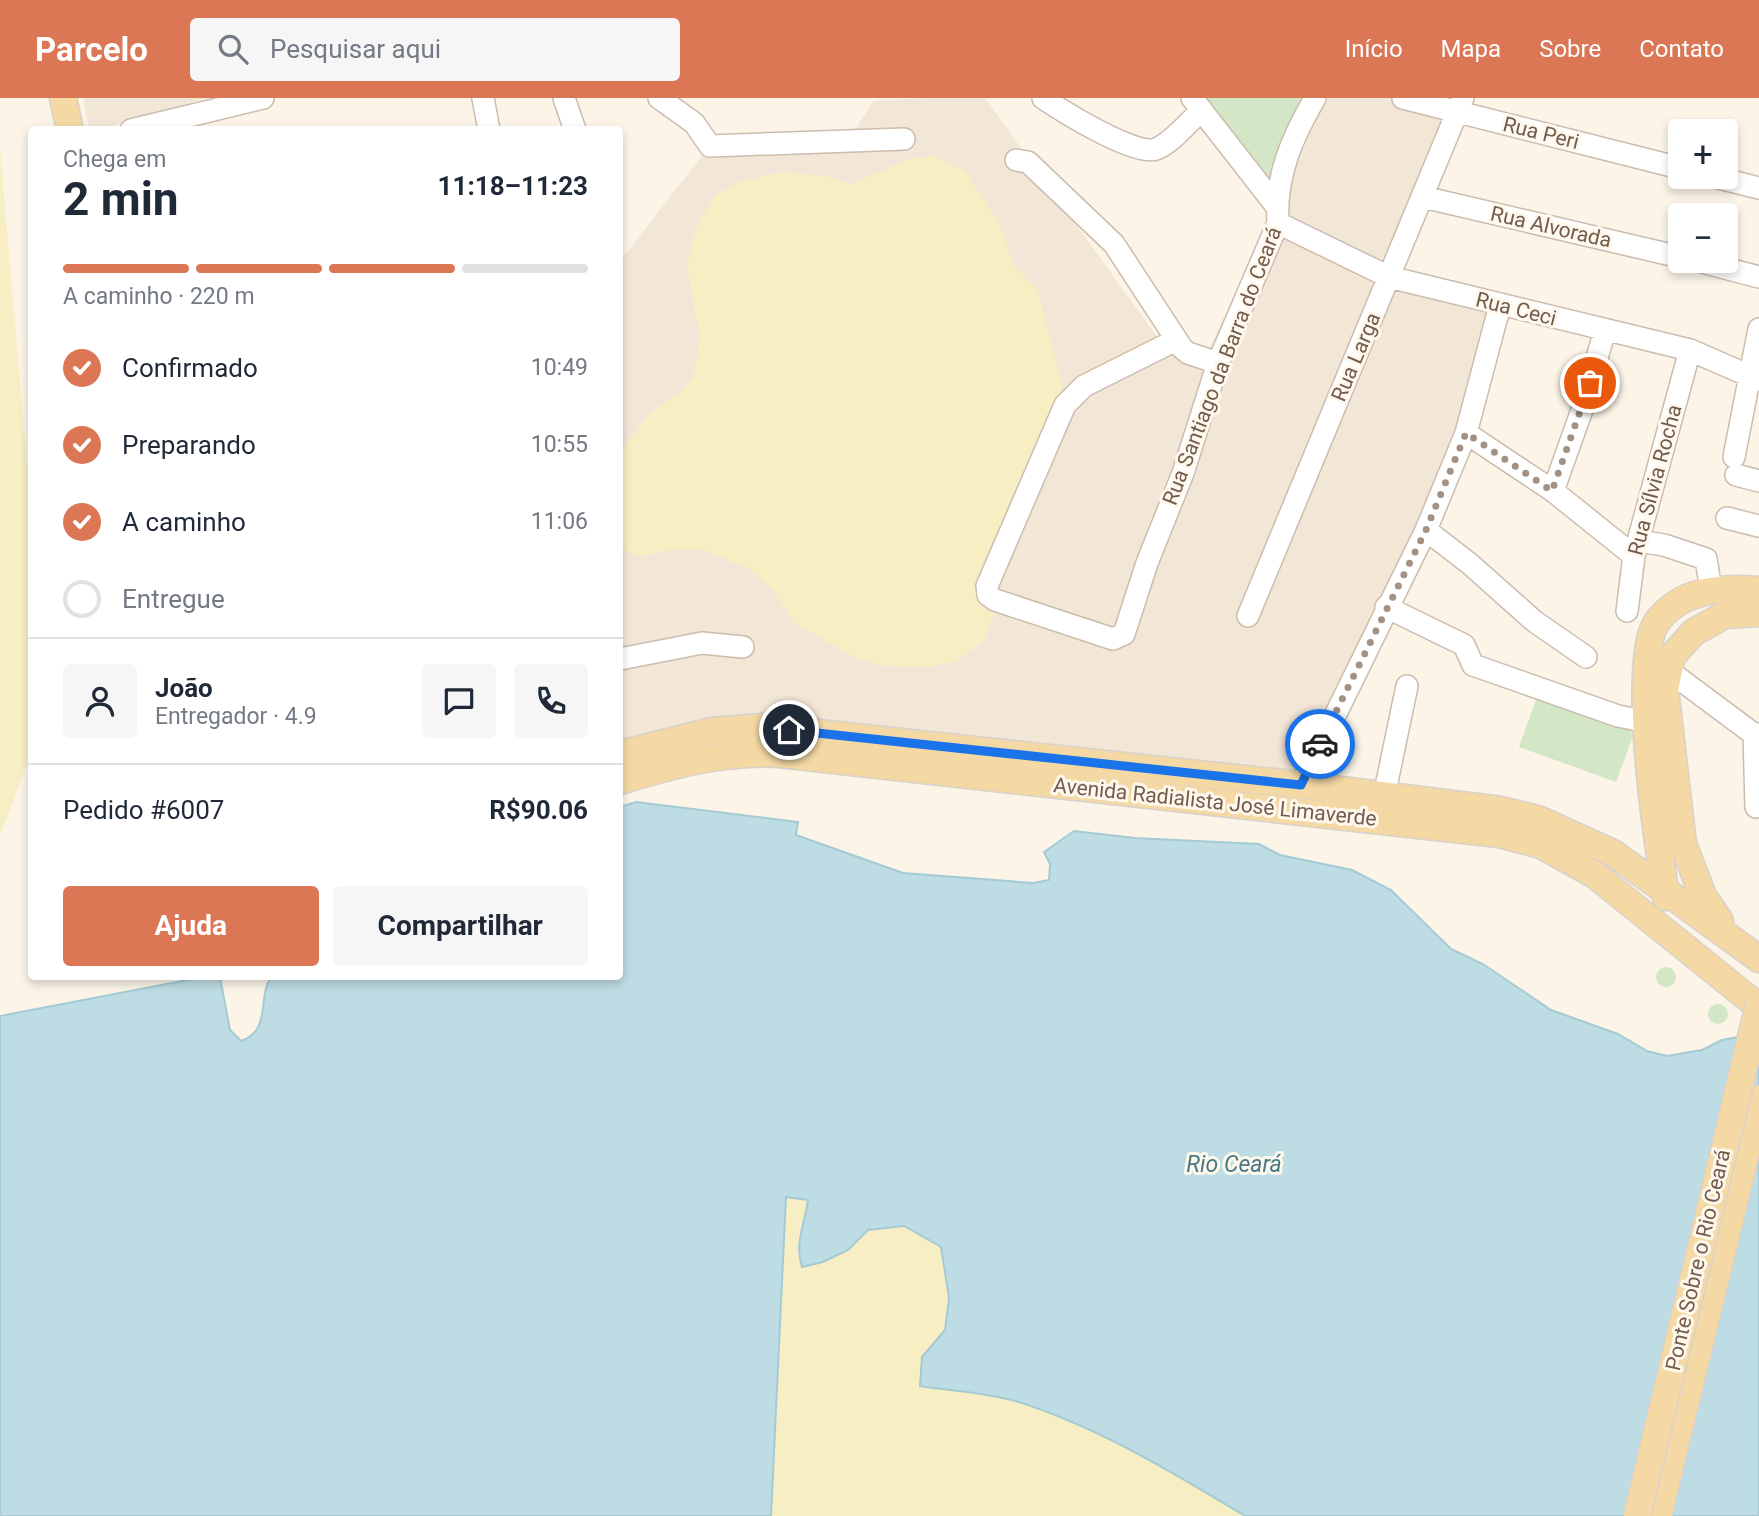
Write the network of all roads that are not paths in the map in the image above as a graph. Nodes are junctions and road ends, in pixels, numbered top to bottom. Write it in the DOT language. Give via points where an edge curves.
graph roads {
  1 [pos="63,98"];
  2 [pos="263,98"];
  3 [pos="483,98"];
  4 [pos="564,98"];
  5 [pos="659,98"];
  6 [pos="1043,98"];
  7 [pos="1315,98"];
  8 [pos="1403,98"];
  9 [pos="1197,104"];
  10 [pos="1460,105"];
  11 [pos="196,114"];
  12 [pos="69,126"];
  13 [pos="147,126"];
  14 [pos="488,126"];
  15 [pos="574,126"];
  16 [pos="904,139"];
  17 [pos="1016,160"];
  18 [pos="1668,165"];
  19 [pos="1738,183"];
  20 [pos="1759,188"];
  21 [pos="1423,197"];
  22 [pos="1278,215"];
  23 [pos="1668,254"];
  24 [pos="1738,271"];
  25 [pos="1389,277"];
  26 [pos="1759,277"];
  27 [pos="1500,305"];
  28 [pos="1759,329"];
  29 [pos="1605,330"];
  30 [pos="1176,340"];
  31 [pos="1690,350"];
  32 [pos="1218,363"];
  33 [pos="1754,378"];
  34 [pos="1466,433"];
  35 [pos="1749,434"];
  36 [pos="1759,481"];
  37 [pos="1552,491"];
  38 [pos="1727,518"];
  39 [pos="1759,526"];
  40 [pos="1426,530"];
  41 [pos="1636,549"];
  42 [pos="1711,590"];
  43 [pos="1759,590"];
  44 [pos="1386,607"];
  45 [pos="1627,611"];
  46 [pos="1759,613"];
  47 [pos="1248,616"];
  48 [pos="743,647"];
  49 [pos="1587,657"];
  50 [pos="623,658"];
  51 [pos="1669,671"];
  52 [pos="1407,686"];
  53 [pos="1648,722"];
  54 [pos="1756,736"];
  55 [pos="623,753"];
  56 [pos="1043,771"];
  57 [pos="1082,775"];
  58 [pos="623,780"];
  59 [pos="1301,785"];
  60 [pos="1384,796"];
  61 [pos="1756,807"];
  62 [pos="1656,824"];
  63 [pos="1613,853"];
  64 [pos="1664,888"];
  65 [pos="1737,942"];
  66 [pos="1679,945"];
  67 [pos="1759,960"];
  68 [pos="1759,1005"];
  69 [pos="1759,1099"];
  70 [pos="1637,1516"];
  71 [pos="1658,1516"];
  1 -- 12 [label="main road"];
  2 -- 11 [label="street"];
  3 -- 14 [label="street"];
  4 -- 15 [label="street"];
  5 -- 16 [label="street" via="694,122 710,146"];
  6 -- 9 [label="street" via="1122,145 1142,151 1162,146"];
  7 -- 22 [label="street, Rua Santiago da Barra do Ceará" via="1289,145"];
  8 -- 10 [label="street, Rua Peri"];
  9 -- 22 [label="street, Rua Ceci"];
  10 -- 18 [label="street, Rua Peri"];
  10 -- 21 [label="street, Rua Larga"];
  11 -- 13 [label="street"];
  17 -- 30 [label="street" via="1028,162 1114,244"];
  19 -- 20 [label="street"];
  21 -- 23 [label="street, Rua Alvorada"];
  21 -- 25 [label="street, Rua Larga"];
  22 -- 25 [label="street, Rua Ceci"];
  22 -- 32 [label="street, Rua Santiago da Barra do Ceará"];
  24 -- 26 [label="street"];
  25 -- 27 [label="street, Rua Ceci"];
  25 -- 47 [label="street, Rua Larga"];
  27 -- 29 [label="street, Rua Ceci"];
  27 -- 34 [label="street"];
  28 -- 33 [label="street"];
  29 -- 31 [label="street, Rua Ceci"];
  29 -- 37 [label="street"];
  30 -- 32 [label="street" via="1188,353"];
  30 -- 32 [label="street, Rua Santiago da Barra do Ceará" via="1073,394 987,586 988,595 1113,639 1124,634"];
  31 -- 33 [label="street, Rua Ceci"];
  31 -- 41 [label="street, Rua Sílvia Rocha"];
  33 -- 35 [label="street"];
  34 -- 37 [label="street"];
  34 -- 40 [label="street"];
  35 -- 36 [label="street" via="1735,466"];
  37 -- 41 [label="street"];
  38 -- 39 [label="street"];
  40 -- 44 [label="street"];
  40 -- 49 [label="street" via="1534,621"];
  41 -- 42 [label="street" via="1703,556 1709,563"];
  41 -- 45 [label="street, Rua Sílvia Rocha"];
  42 -- 43 [label="main road"];
  42 -- 53 [label="main road" via="1674,606 1653,629 1646,665"];
  44 -- 53 [label="street" via="1464,645 1473,664 1618,716"];
  44 -- 59 [label="street"];
  46 -- 51 [label="main road" via="1712,620 1681,644"];
  48 -- 50 [label="street" via="702,643"];
  51 -- 54 [label="street"];
  51 -- 65 [label="main road" via="1665,689 1683,844 1703,896"];
  52 -- 60 [label="street"];
  53 -- 62 [label="main road"];
  54 -- 61 [label="street"];
  55 -- 56 [label="main road, Avenida Radialista José Limaverde" via="711,730 763,727"];
  56 -- 57 [label="main road, Avenida Radialista José Limaverde"];
  56 -- 58 [label="main road, Avenida Radialista José Limaverde" via="756,753 692,760"];
  57 -- 59 [label="main road, Avenida Radialista José Limaverde"];
  57 -- 66 [label="main road, Avenida Radialista José Limaverde" via="1499,834 1541,845 1577,864"];
  59 -- 60 [label="main road, Avenida Radialista José Limaverde"];
  60 -- 63 [label="main road, Avenida Radialista José Limaverde" via="1538,819"];
  62 -- 63 [label="main road" via="1642,846"];
  62 -- 64 [label="main road"];
  63 -- 64 [label="main road, Avenida Radialista José Limaverde"];
  64 -- 65 [label="main road, Avenida Radialista José Limaverde"];
  64 -- 66 [label="main road"];
  65 -- 67 [label="main road, Avenida Radialista José Limaverde"];
  66 -- 68 [label="main road, Avenida Radialista José Limaverde"];
  68 -- 70 [label="main road, Ponte Sobre o Rio Ceará, bridge"];
  69 -- 71 [label="main road, Ponte Sobre o Rio Ceará"];
}
